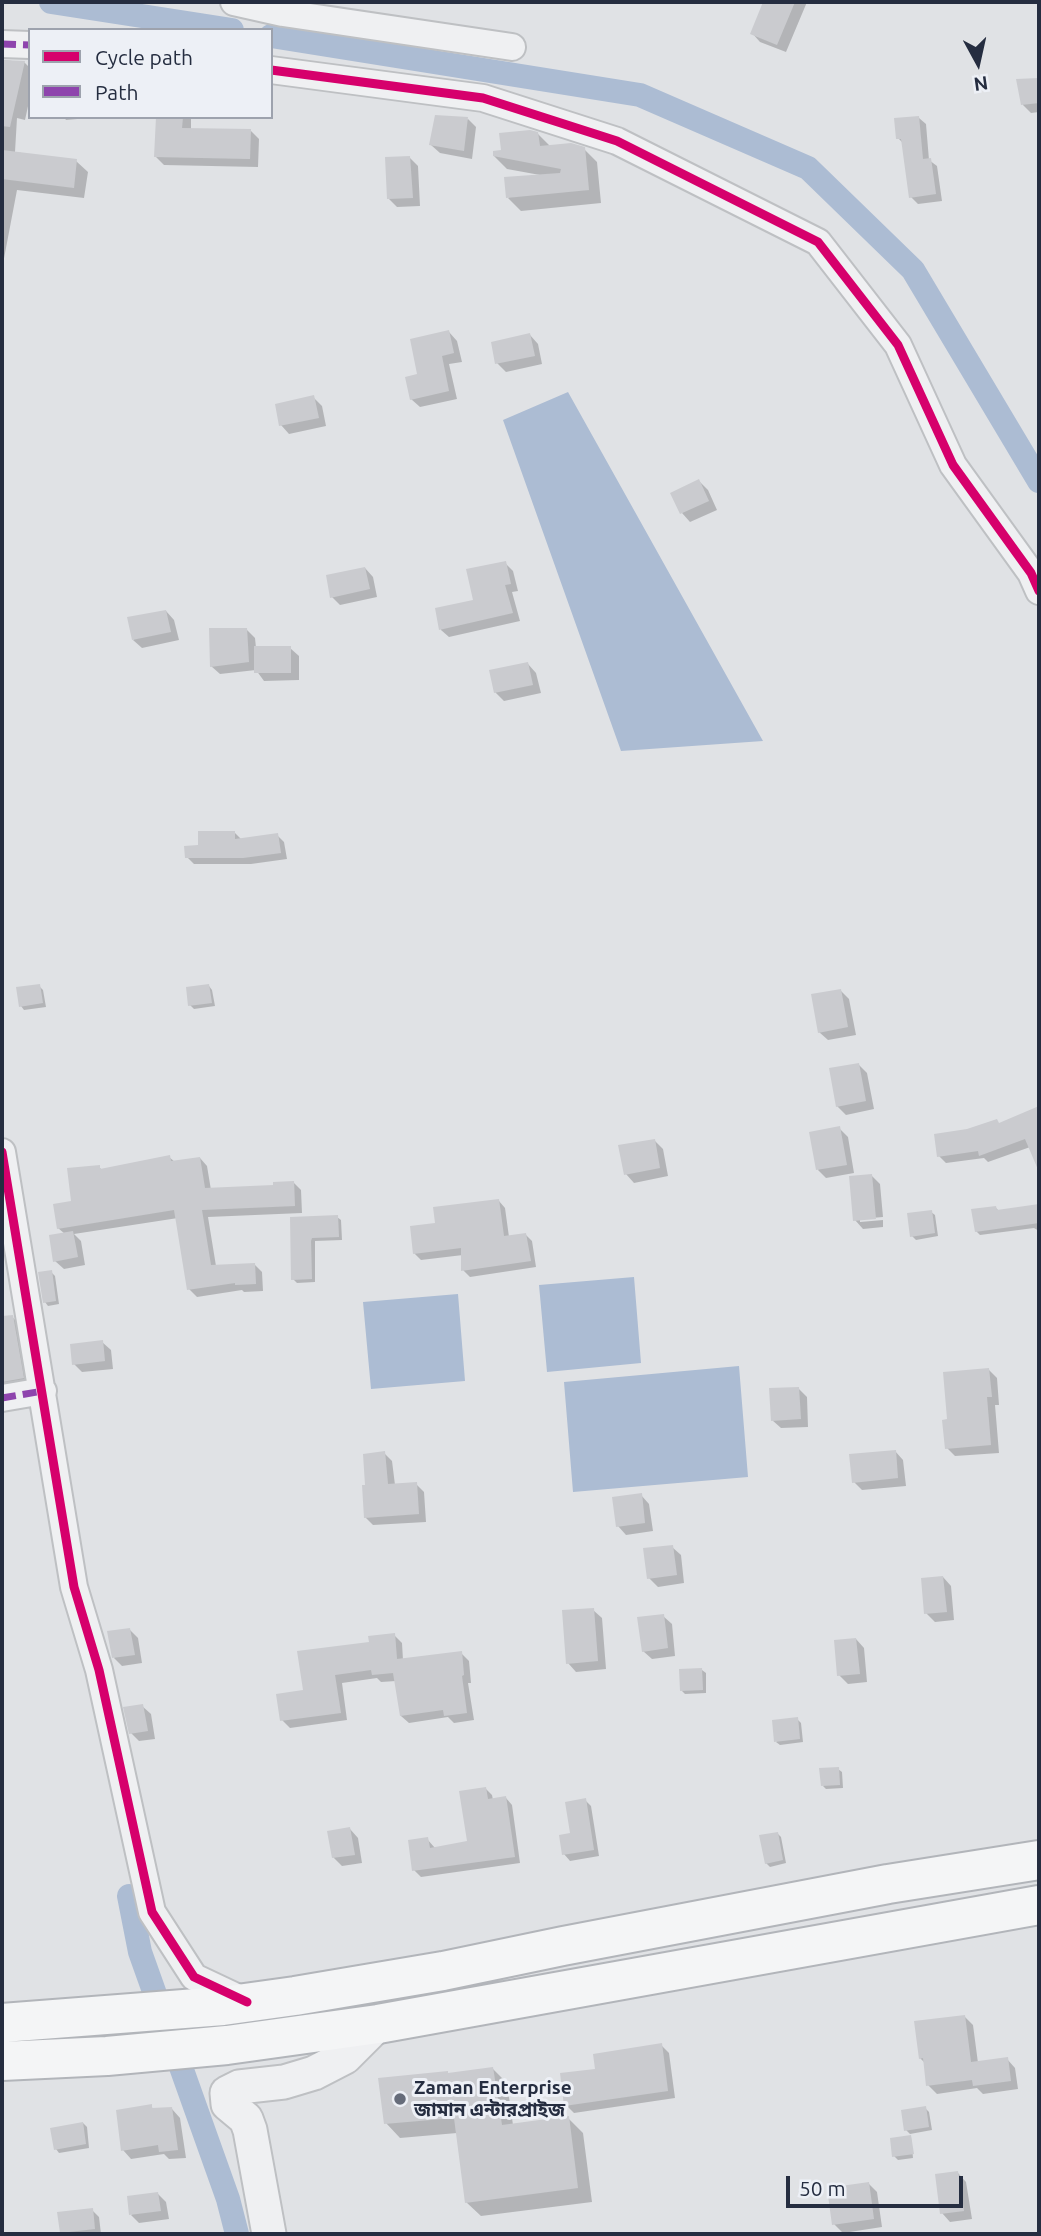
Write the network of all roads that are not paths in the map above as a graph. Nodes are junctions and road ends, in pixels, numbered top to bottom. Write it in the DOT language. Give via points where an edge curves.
graph roads {
  1 [pos="234,2"];
  2 [pos="2,44"];
  3 [pos="28,45"];
  4 [pos="512,47"];
  5 [pos="273,70"];
  6 [pos="1039,591"];
  7 [pos="2,1152"];
  8 [pos="43,1391"];
  9 [pos="2,1398"];
  10 [pos="1039,1860"];
  11 [pos="1039,1905"];
  12 [pos="235,2004"];
  13 [pos="2,2023"];
  14 [pos="378,2024"];
  15 [pos="2,2061"];
  16 [pos="269,2234"];
  1 -- 4 [label="street"];
  2 -- 3 [label="street"];
  5 -- 6 [label="street" via="483,98 617,141 818,242 898,345 953,465 1031,573"];
  7 -- 8 [label="street"];
  8 -- 9 [label="street"];
  8 -- 12 [label="street" via="74,1587 99,1671 152,1912 194,1977"];
  10 -- 12 [label="highway" via="888,1884 443,1971"];
  11 -- 14 [label="highway"];
  12 -- 13 [label="highway"];
  14 -- 15 [label="highway" via="226,2045"];
  14 -- 16 [label="street" via="345,2057 314,2073 239,2087 227,2094 228,2104 246,2119 250,2130"];
}
